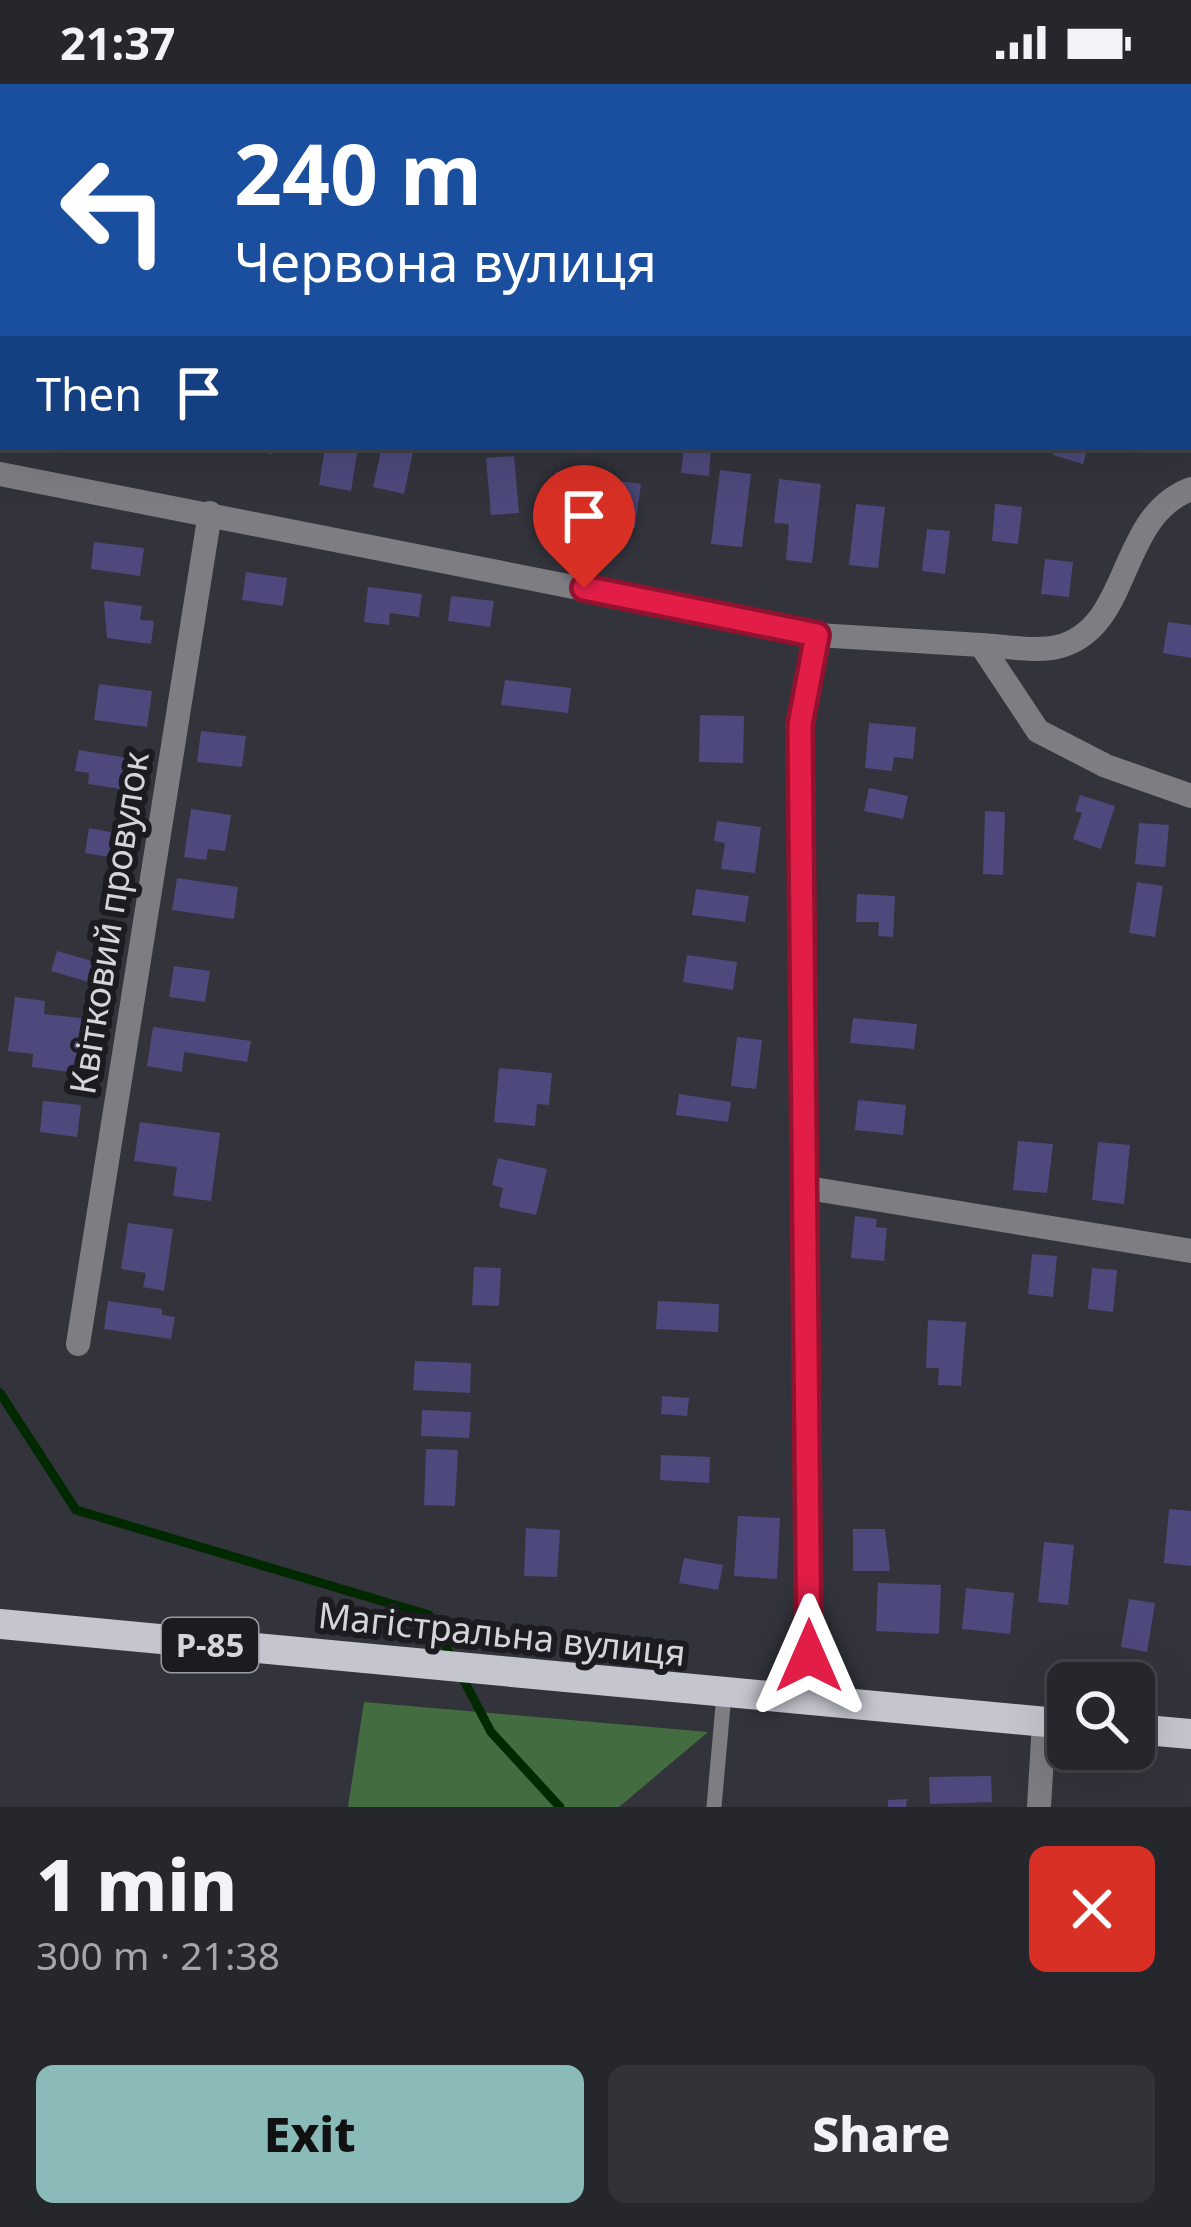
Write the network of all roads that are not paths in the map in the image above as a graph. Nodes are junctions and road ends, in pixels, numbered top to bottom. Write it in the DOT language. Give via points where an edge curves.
graph roads {
  1 [pos="0,474"];
  2 [pos="1191,490"];
  3 [pos="210,513"];
  4 [pos="817,635"];
  5 [pos="982,645"];
  6 [pos="1191,796"];
  7 [pos="808,1188"];
  8 [pos="1191,1251"];
  9 [pos="78,1344"];
  10 [pos="0,1624"];
  11 [pos="724,1694"];
  12 [pos="810,1703"];
  13 [pos="1047,1722"];
  14 [pos="1155,1731"];
  15 [pos="1191,1734"];
  16 [pos="1047,1767"];
  17 [pos="714,1807"];
  18 [pos="1039,1807"];
  1 -- 3 [label="street"];
  2 -- 5 [label="street" via="1140,534 1101,622 1081,638 1053,648"];
  3 -- 4 [label="street"];
  3 -- 9 [label="street, Квітковий провулок"];
  4 -- 5 [label="street"];
  4 -- 7 [label="street" via="800,725"];
  5 -- 6 [label="street" via="1038,731"];
  7 -- 8 [label="street"];
  7 -- 12 [label="street"];
  10 -- 11 [label="main road, Магістральна вулиця / Р-85"];
  11 -- 12 [label="main road, Магістральна вулиця / Р-85"];
  11 -- 17 [label="lane"];
  12 -- 13 [label="main road, Магістральна вулиця / Р-85"];
  14 -- 15 [label="main road"];
  16 -- 18 [label="street"];
}
